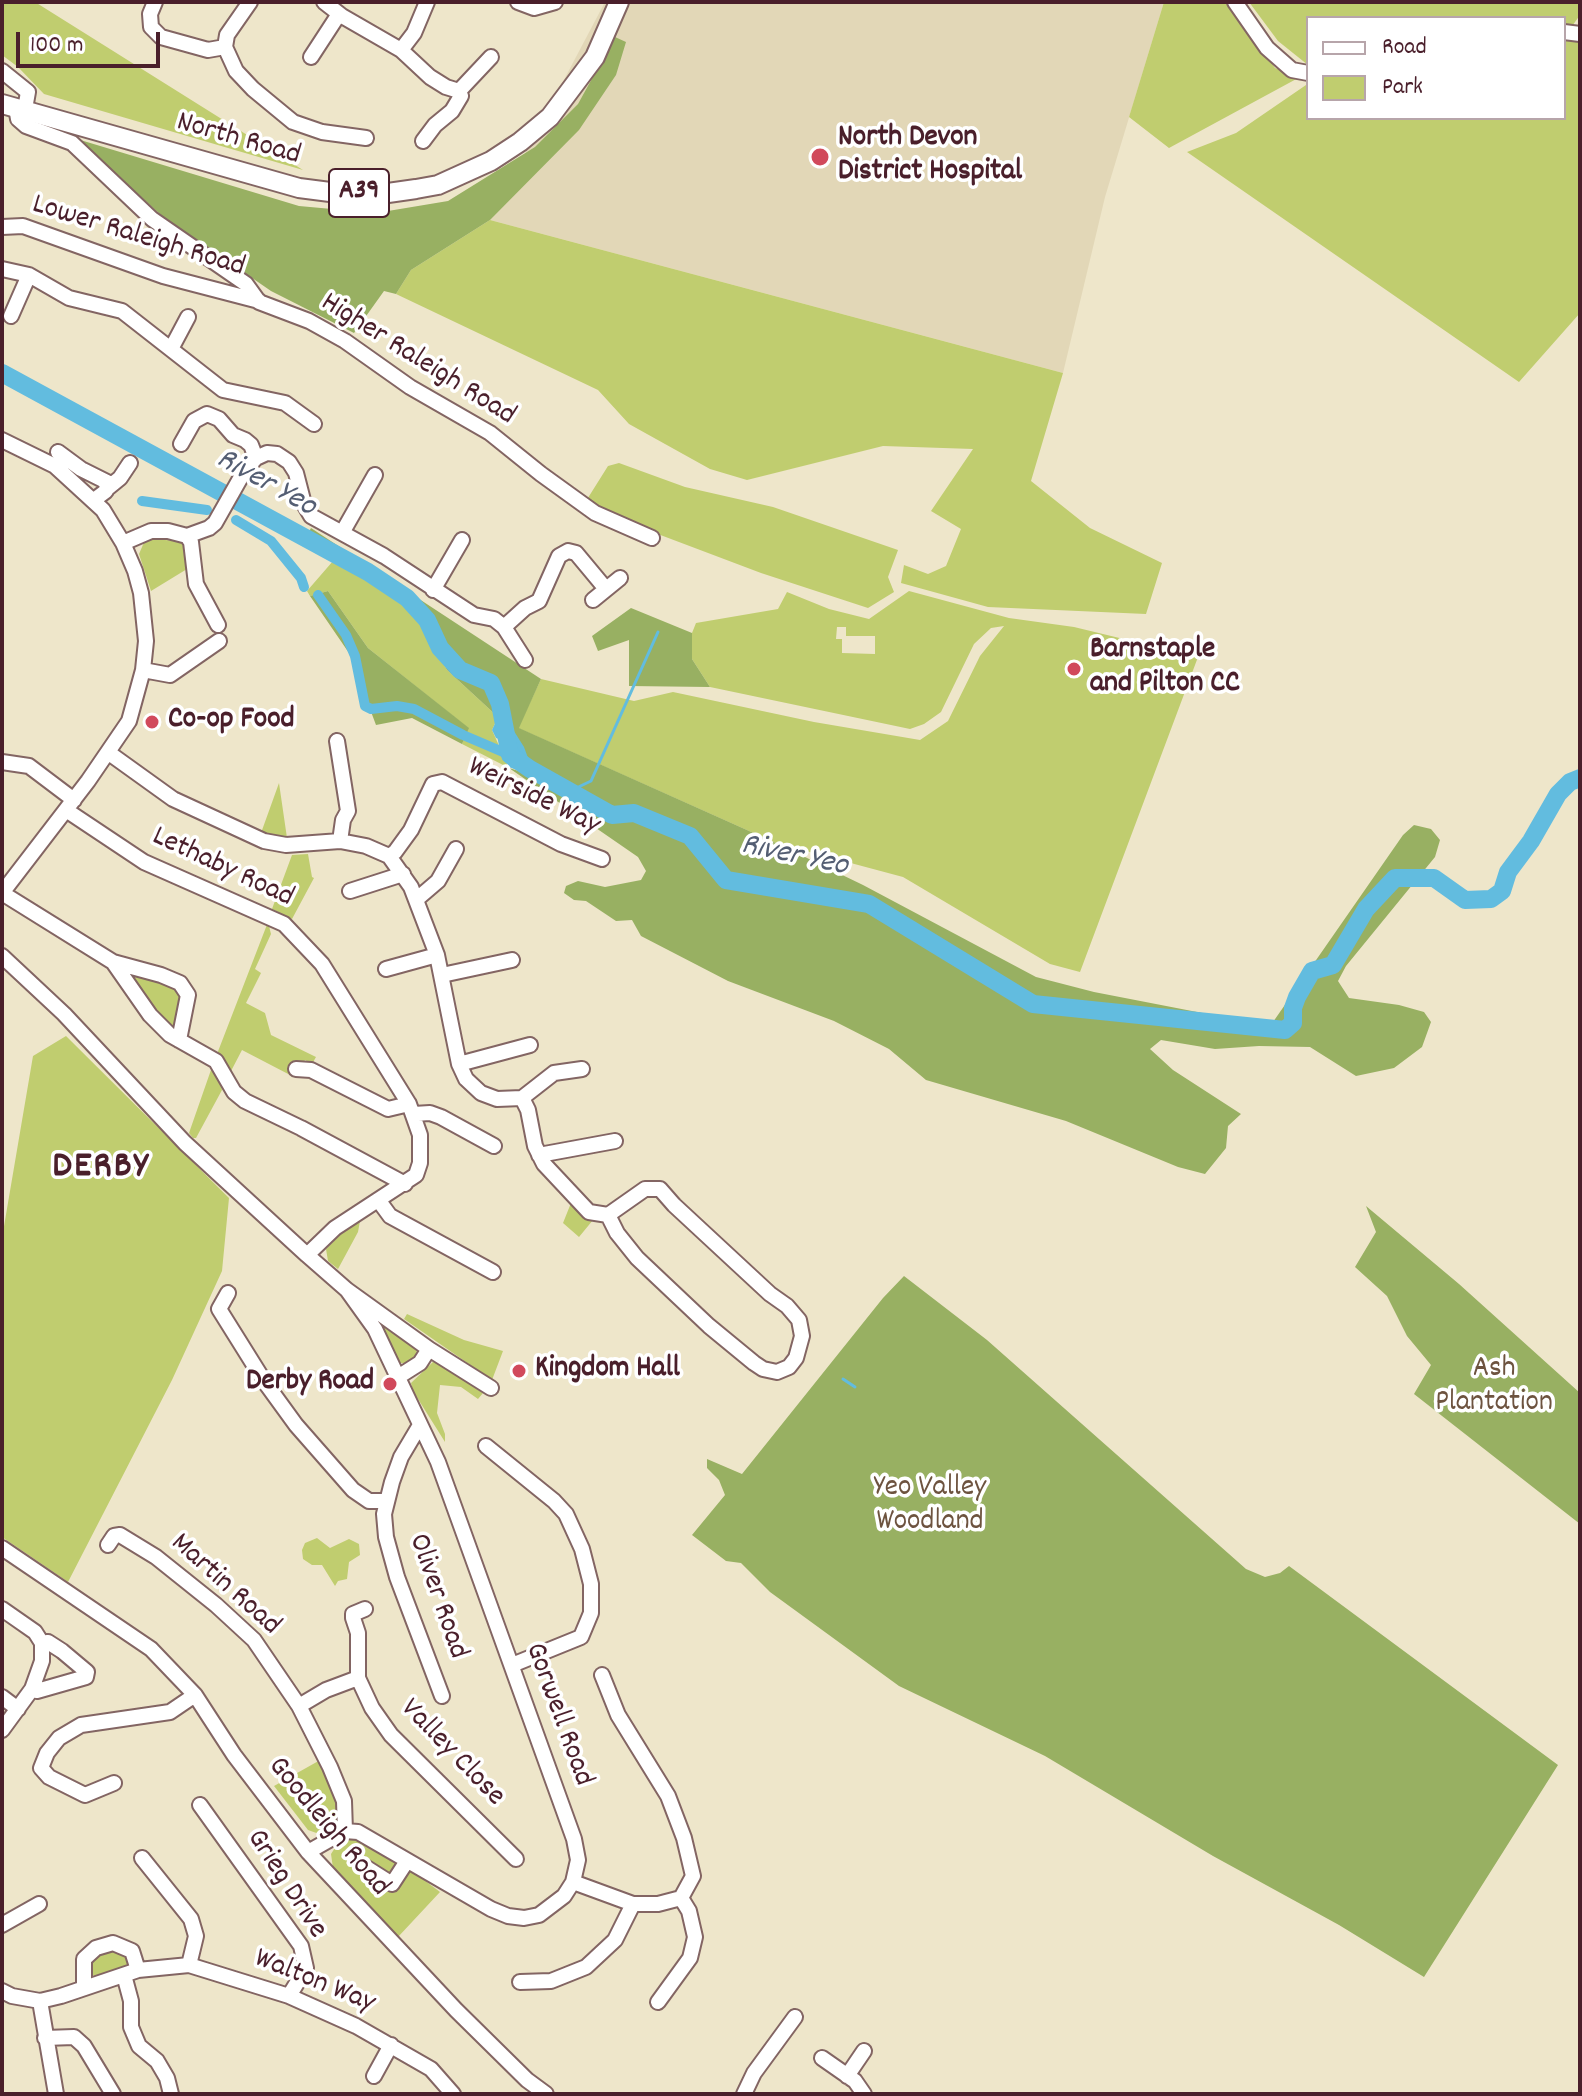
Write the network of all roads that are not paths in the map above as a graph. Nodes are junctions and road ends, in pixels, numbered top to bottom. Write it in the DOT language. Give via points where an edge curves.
graph roads {
  1 [pos="155,2"];
  2 [pos="250,2"];
  3 [pos="324,2"];
  4 [pos="427,2"];
  5 [pos="518,2"];
  6 [pos="555,2"];
  7 [pos="619,2"];
  8 [pos="1235,2"];
  9 [pos="339,14"];
  10 [pos="225,47"];
  11 [pos="401,50"];
  12 [pos="319,54"];
  13 [pos="491,57"];
  14 [pos="2,71"];
  15 [pos="1306,73"];
  16 [pos="459,91"];
  17 [pos="14,106"];
  18 [pos="366,138"];
  19 [pos="423,141"];
  20 [pos="2,227"];
  21 [pos="2,269"];
  22 [pos="29,275"];
  23 [pos="259,302"];
  24 [pos="11,316"];
  25 [pos="188,317"];
  26 [pos="171,349"];
  27 [pos="314,424"];
  28 [pos="2,440"];
  29 [pos="181,444"];
  30 [pos="58,452"];
  31 [pos="256,458"];
  32 [pos="130,463"];
  33 [pos="375,475"];
  34 [pos="109,487"];
  35 [pos="94,500"];
  36 [pos="342,533"];
  37 [pos="187,536"];
  38 [pos="652,538"];
  39 [pos="462,540"];
  40 [pos="123,543"];
  41 [pos="620,578"];
  42 [pos="606,589"];
  43 [pos="433,590"];
  44 [pos="593,600"];
  45 [pos="504,627"];
  46 [pos="525,660"];
  47 [pos="143,670"];
  48 [pos="337,741"];
  49 [pos="109,753"];
  50 [pos="2,762"];
  51 [pos="70,805"];
  52 [pos="340,841"];
  53 [pos="456,849"];
  54 [pos="389,856"];
  55 [pos="602,859"];
  56 [pos="403,874"];
  57 [pos="350,891"];
  58 [pos="2,893"];
  59 [pos="417,899"];
  60 [pos="437,955"];
  61 [pos="2,956"];
  62 [pos="512,960"];
  63 [pos="113,962"];
  64 [pos="386,969"];
  65 [pos="442,975"];
  66 [pos="179,1040"];
  67 [pos="530,1045"];
  68 [pos="459,1064"];
  69 [pos="296,1069"];
  70 [pos="582,1069"];
  71 [pos="522,1098"];
  72 [pos="412,1109"];
  73 [pos="615,1141"];
  74 [pos="494,1146"];
  75 [pos="539,1155"];
  76 [pos="405,1184"];
  77 [pos="379,1201"];
  78 [pos="608,1215"];
  79 [pos="307,1255"];
  80 [pos="493,1272"];
  81 [pos="347,1290"];
  82 [pos="228,1293"];
  83 [pos="429,1349"];
  84 [pos="398,1377"];
  85 [pos="491,1388"];
  86 [pos="420,1425"];
  87 [pos="486,1446"];
  88 [pos="386,1501"];
  89 [pos="108,1545"];
  90 [pos="2,1548"];
  91 [pos="2,1609"];
  92 [pos="365,1609"];
  93 [pos="42,1643"];
  94 [pos="512,1665"];
  95 [pos="602,1675"];
  96 [pos="358,1678"];
  97 [pos="32,1689"];
  98 [pos="195,1695"];
  99 [pos="442,1696"];
  100 [pos="2,1697"];
  101 [pos="299,1706"];
  102 [pos="18,1709"];
  103 [pos="2,1730"];
  104 [pos="114,1783"];
  105 [pos="200,1805"];
  106 [pos="345,1831"];
  107 [pos="308,1852"];
  108 [pos="142,1858"];
  109 [pos="516,1859"];
  110 [pos="407,1861"];
  111 [pos="362,1865"];
  112 [pos="573,1882"];
  113 [pos="681,1898"];
  114 [pos="39,1904"];
  115 [pos="633,1904"];
  116 [pos="2,1925"];
  117 [pos="189,1965"];
  118 [pos="131,1973"];
  119 [pos="520,1982"];
  120 [pos="84,1987"];
  121 [pos="2,1991"];
  122 [pos="289,1996"];
  123 [pos="40,2001"];
  124 [pos="658,2002"];
  125 [pos="795,2017"];
  126 [pos="45,2038"];
  127 [pos="757,2042"];
  128 [pos="391,2045"];
  129 [pos="864,2051"];
  130 [pos="770,2052"];
  131 [pos="822,2058"];
  132 [pos="374,2076"];
  133 [pos="847,2076"];
  134 [pos="56,2094"];
  135 [pos="113,2094"];
  136 [pos="171,2094"];
  137 [pos="453,2094"];
  138 [pos="546,2094"];
  139 [pos="744,2094"];
  140 [pos="864,2094"];
  1 -- 10 [label="street" via="151,27 161,37 208,50"];
  2 -- 10 [label="street" via="227,35"];
  3 -- 9 [label="street"];
  4 -- 11 [label="street"];
  5 -- 6 [label="street" via="534,8"];
  7 -- 17 [label="main road, North Road / A39" via="595,57 550,117 491,161 438,185 381,194 299,188"];
  8 -- 15 [label="street" via="1267,48 1292,70"];
  9 -- 11 [label="street"];
  9 -- 12 [label="street"];
  10 -- 18 [label="street" via="236,71 293,122"];
  11 -- 16 [label="street" via="430,77"];
  13 -- 16 [label="street"];
  14 -- 17 [label="street, Higher Raleigh Road" via="28,92"];
  16 -- 19 [label="street" via="452,111"];
  17 -- 23 [label="street, Higher Raleigh Road" via="26,126 72,143 152,219 246,284"];
  20 -- 23 [label="street, Lower Raleigh Road" via="23,226 163,276"];
  21 -- 22 [label="street"];
  22 -- 24 [label="street"];
  22 -- 26 [label="street" via="69,298 122,311"];
  23 -- 38 [label="street, Higher Raleigh Road" via="345,341 410,387 490,433 595,513"];
  25 -- 26 [label="street"];
  26 -- 27 [label="street" via="223,390 285,403"];
  28 -- 35 [label="street" via="55,466"];
  29 -- 31 [label="street" via="194,421 207,414 251,445"];
  30 -- 34 [label="street"];
  31 -- 36 [label="street" via="277,454 289,462 311,516"];
  31 -- 37 [label="street" via="215,523"];
  32 -- 34 [label="street"];
  33 -- 36 [label="street"];
  34 -- 35 [label="street"];
  35 -- 40 [label="street"];
  36 -- 43 [label="street"];
  37 -- 40 [label="street" via="151,531"];
  37 -- 47 [label="street" via="196,584 218,633 170,675"];
  39 -- 43 [label="street" via="457,559"];
  40 -- 47 [label="street" via="141,593"];
  41 -- 42 [label="street"];
  42 -- 44 [label="street"];
  42 -- 45 [label="street" via="576,553 568,551 559,556 539,601"];
  43 -- 45 [label="street"];
  45 -- 46 [label="street"];
  47 -- 49 [label="street" via="129,721"];
  48 -- 52 [label="street" via="348,811"];
  49 -- 51 [label="street"];
  49 -- 52 [label="street" via="173,799 264,841"];
  50 -- 51 [label="street, Lethaby Road" via="34,769"];
  51 -- 58 [label="street"];
  51 -- 72 [label="street, Lethaby Road" via="144,862 284,924 322,964"];
  52 -- 54 [label="street"];
  53 -- 59 [label="street" via="438,881"];
  54 -- 55 [label="street, Weirside Way" via="411,830 433,784 442,782 561,844"];
  54 -- 56 [label="street"];
  56 -- 57 [label="street"];
  56 -- 59 [label="street"];
  58 -- 63 [label="street"];
  59 -- 60 [label="street"];
  60 -- 64 [label="street"];
  60 -- 65 [label="street"];
  61 -- 79 [label="street" via="185,1143"];
  62 -- 65 [label="street"];
  63 -- 66 [label="street" via="150,1015"];
  63 -- 66 [label="street" via="180,983 188,995"];
  65 -- 68 [label="street"];
  66 -- 76 [label="street" via="216,1061 245,1101"];
  67 -- 68 [label="street"];
  68 -- 71 [label="street" via="481,1093 497,1099"];
  69 -- 72 [label="street" via="311,1070 388,1109"];
  70 -- 71 [label="street" via="554,1073"];
  71 -- 75 [label="street"];
  72 -- 74 [label="street" via="441,1117"];
  72 -- 76 [label="street" via="420,1135 420,1163"];
  73 -- 75 [label="street"];
  75 -- 78 [label="street" via="585,1209"];
  76 -- 77 [label="street"];
  77 -- 79 [label="street" via="335,1228"];
  77 -- 80 [label="street" via="390,1216"];
  78 -- 78 [label="street" via="645,1189 660,1189 799,1320 802,1336 789,1367 777,1372 763,1369 709,1326 637,1258"];
  79 -- 81 [label="street"];
  81 -- 83 [label="street"];
  81 -- 84 [label="street, Gorwell Road" via="369,1319"];
  82 -- 88 [label="street" via="219,1309 296,1425 361,1496"];
  83 -- 84 [label="street" via="420,1363"];
  83 -- 85 [label="street"];
  84 -- 86 [label="street, Gorwell Road"];
  86 -- 88 [label="street, Oliver Road" via="401,1457"];
  86 -- 94 [label="street, Gorwell Road"];
  87 -- 94 [label="street" via="566,1514 590,1574 592,1605 581,1637"];
  88 -- 99 [label="street, Oliver Road" via="386,1537 397,1577"];
  89 -- 101 [label="street, Martin Road" via="120,1535 216,1605 254,1640"];
  90 -- 98 [label="street, Goodleigh Road" via="151,1649"];
  91 -- 93 [label="street"];
  92 -- 96 [label="street, Valley Close" via="353,1614"];
  93 -- 97 [label="street"];
  93 -- 97 [label="street" via="62,1651 87,1672 86,1677"];
  94 -- 112 [label="street, Gorwell Road" via="574,1839 578,1860"];
  95 -- 113 [label="street" via="618,1715 668,1796 684,1838 693,1876"];
  96 -- 101 [label="street"];
  96 -- 109 [label="street, Valley Close" via="391,1735"];
  97 -- 102 [label="street"];
  98 -- 104 [label="street" via="170,1712 81,1725 59,1738 41,1768 85,1795"];
  98 -- 107 [label="street, Goodleigh Road"];
  100 -- 102 [label="street"];
  101 -- 106 [label="street, Martin Road" via="344,1801"];
  102 -- 103 [label="street"];
  105 -- 122 [label="street, Grieg Drive" via="301,1946 306,1968"];
  106 -- 107 [label="street"];
  106 -- 110 [label="street" via="358,1832"];
  107 -- 138 [label="street, Goodleigh Road" via="456,2010"];
  108 -- 117 [label="street" via="191,1919 196,1936"];
  110 -- 111 [label="street" via="392,1884"];
  110 -- 112 [label="street" via="508,1916 539,1915"];
  112 -- 115 [label="street"];
  113 -- 115 [label="street"];
  113 -- 124 [label="street" via="695,1937 690,1958"];
  114 -- 116 [label="street"];
  115 -- 119 [label="street" via="615,1940 586,1967 551,1981"];
  117 -- 118 [label="street, Walton Way"];
  117 -- 122 [label="street, Walton Way"];
  118 -- 120 [label="street, Walton Way"];
  118 -- 120 [label="street" via="132,1951 113,1943 96,1948 84,1959"];
  118 -- 136 [label="street" via="131,2027 139,2046 157,2061"];
  120 -- 123 [label="street, Walton Way"];
  121 -- 123 [label="street"];
  122 -- 128 [label="street, Walton Way"];
  123 -- 126 [label="street"];
  125 -- 130 [label="street"];
  126 -- 134 [label="street"];
  126 -- 135 [label="street" via="74,2037"];
  127 -- 130 [label="street"];
  128 -- 132 [label="street"];
  128 -- 137 [label="street, Walton Way" via="431,2069"];
  129 -- 133 [label="street"];
  130 -- 139 [label="street"];
  131 -- 133 [label="street"];
  133 -- 140 [label="street"];
}
